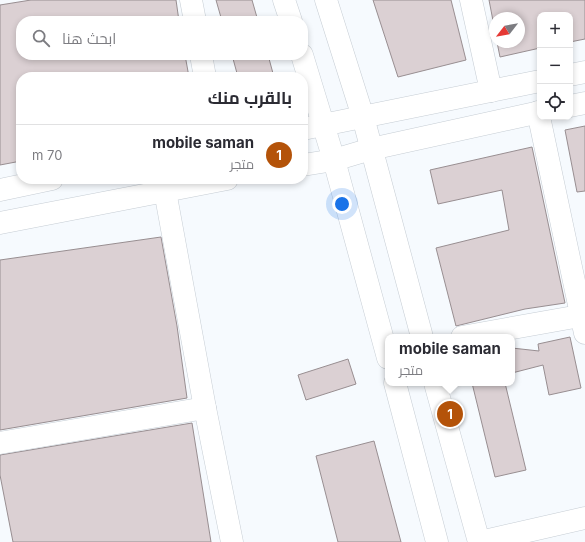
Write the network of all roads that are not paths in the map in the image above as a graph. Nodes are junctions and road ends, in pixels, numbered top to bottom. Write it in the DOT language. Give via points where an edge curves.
graph roads {
  1 [pos="191,0"];
  2 [pos="284,0"];
  3 [pos="326,0"];
  4 [pos="471,0"];
  5 [pos="194,16"];
  6 [pos="289,16"];
  7 [pos="202,60"];
  8 [pos="304,60"];
  9 [pos="204,72"];
  10 [pos="307,72"];
  11 [pos="585,72"];
  12 [pos="308,74"];
  13 [pos="573,74"];
  14 [pos="537,82"];
  15 [pos="491,91"];
  16 [pos="585,104"];
  17 [pos="573,106"];
  18 [pos="537,112"];
  19 [pos="363,117"];
  20 [pos="541,120"];
  21 [pos="324,125"];
  22 [pos="308,128"];
  23 [pos="371,149"];
  24 [pos="334,160"];
  25 [pos="308,164"];
  26 [pos="28,184"];
  27 [pos="201,184"];
  28 [pos="0,190"];
  29 [pos="165,191"];
  30 [pos="0,223"];
  31 [pos="584,322"];
  32 [pos="421,334"];
  33 [pos="486,334"];
  34 [pos="385,347"];
  35 [pos="396,386"];
  36 [pos="436,386"];
  37 [pos="205,408"];
  38 [pos="0,443"];
  39 [pos="585,518"];
  40 [pos="232,542"];
  41 [pos="437,542"];
  42 [pos="480,542"];
  1 -- 5 [label="main road"];
  2 -- 6 [label="main road"];
  3 -- 19 [label="main road"];
  4 -- 15 [label="main road"];
  7 -- 9 [label="main road"];
  8 -- 10 [label="main road"];
  11 -- 13 [label="main road"];
  12 -- 21 [label="main road"];
  14 -- 15 [label="main road"];
  15 -- 19 [label="main road"];
  16 -- 17 [label="main road"];
  18 -- 23 [label="main road"];
  19 -- 21 [label="main road"];
  19 -- 23 [label="main road"];
  20 -- 31 [label="main road"];
  21 -- 22 [label="main road"];
  21 -- 24 [label="main road"];
  23 -- 24 [label="main road"];
  23 -- 32 [label="main road"];
  24 -- 25 [label="main road"];
  24 -- 34 [label="main road"];
  26 -- 28 [label="main road"];
  27 -- 29 [label="main road"];
  29 -- 30 [label="main road"];
  29 -- 37 [label="main road"];
  31 -- 33 [label="main road"];
  35 -- 41 [label="main road"];
  36 -- 42 [label="main road"];
  37 -- 38 [label="main road"];
  37 -- 40 [label="main road"];
  39 -- 42 [label="main road"];
}
